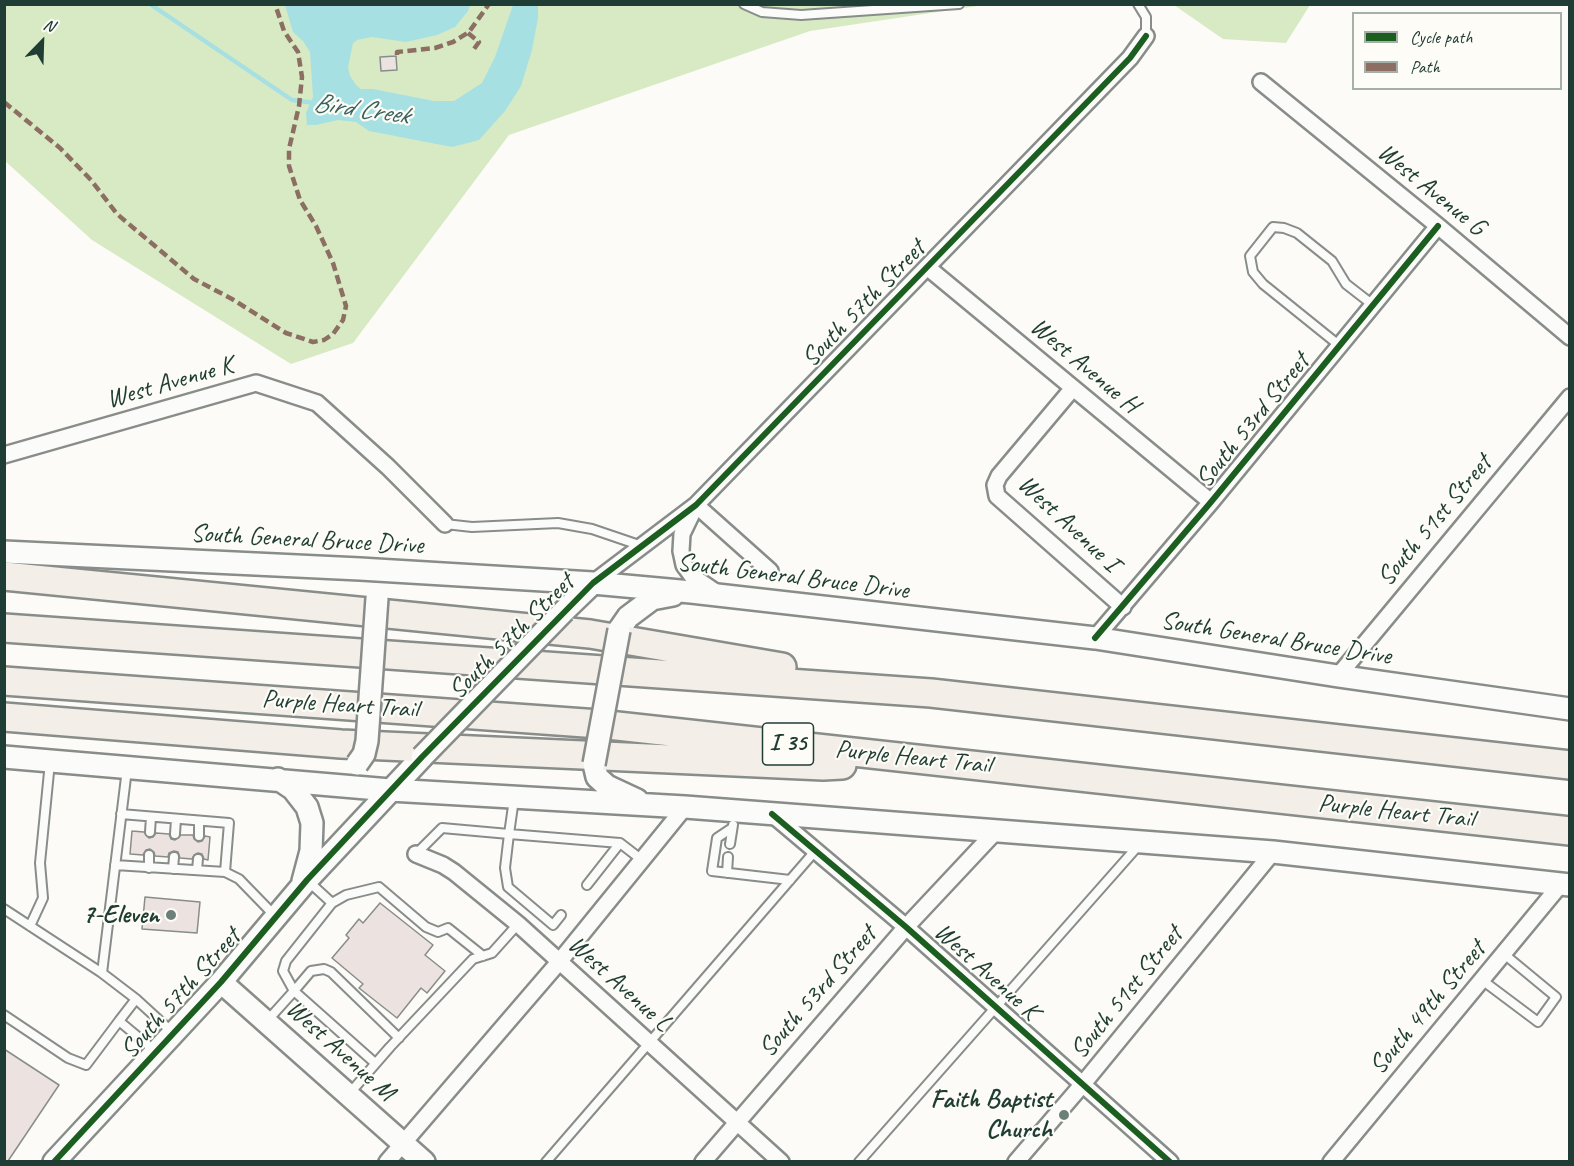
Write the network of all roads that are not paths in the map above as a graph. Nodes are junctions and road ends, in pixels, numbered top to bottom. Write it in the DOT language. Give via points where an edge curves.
graph roads {
  1 [pos="744,4"];
  2 [pos="959,4"];
  3 [pos="1138,4"];
  4 [pos="1146,36"];
  5 [pos="1261,82"];
  6 [pos="1438,226"];
  7 [pos="927,267"];
  8 [pos="1373,305"];
  9 [pos="1569,337"];
  10 [pos="1340,346"];
  11 [pos="1074,388"];
  12 [pos="1569,397"];
  13 [pos="4,455"];
  14 [pos="1211,502"];
  15 [pos="696,505"];
  16 [pos="445,524"];
  17 [pos="642,546"];
  18 [pos="4,552"];
  19 [pos="360,568"];
  20 [pos="771,571"];
  21 [pos="4,576"];
  22 [pos="593,583"];
  23 [pos="691,592"];
  24 [pos="722,597"];
  25 [pos="1123,607"];
  26 [pos="4,628"];
  27 [pos="1095,638"];
  28 [pos="1338,676"];
  29 [pos="4,681"];
  30 [pos="931,693"];
  31 [pos="1569,709"];
  32 [pos="4,717"];
  33 [pos="4,757"];
  34 [pos="929,760"];
  35 [pos="50,761"];
  36 [pos="1569,765"];
  37 [pos="127,767"];
  38 [pos="278,779"];
  39 [pos="390,790"];
  40 [pos="514,797"];
  41 [pos="646,805"];
  42 [pos="685,807"];
  43 [pos="121,814"];
  44 [pos="772,814"];
  45 [pos="151,817"];
  46 [pos="176,819"];
  47 [pos="734,819"];
  48 [pos="199,821"];
  49 [pos="996,831"];
  50 [pos="1569,831"];
  51 [pos="150,832"];
  52 [pos="175,834"];
  53 [pos="510,834"];
  54 [pos="199,836"];
  55 [pos="1142,842"];
  56 [pos="620,843"];
  57 [pos="730,844"];
  58 [pos="816,850"];
  59 [pos="1273,852"];
  60 [pos="416,854"];
  61 [pos="149,855"];
  62 [pos="174,857"];
  63 [pos="728,857"];
  64 [pos="198,859"];
  65 [pos="642,860"];
  66 [pos="115,865"];
  67 [pos="149,867"];
  68 [pos="173,869"];
  69 [pos="197,870"];
  70 [pos="225,872"];
  71 [pos="727,873"];
  72 [pos="790,880"];
  73 [pos="304,884"];
  74 [pos="587,885"];
  75 [pos="1565,885"];
  76 [pos="332,903"];
  77 [pos="4,909"];
  78 [pos="561,915"];
  79 [pos="276,916"];
  80 [pos="518,924"];
  81 [pos="30,926"];
  82 [pos="906,927"];
  83 [pos="1504,954"];
  84 [pos="483,956"];
  85 [pos="559,962"];
  86 [pos="102,973"];
  87 [pos="1482,980"];
  88 [pos="221,982"];
  89 [pos="294,991"];
  90 [pos="135,999"];
  91 [pos="995,1006"];
  92 [pos="4,1015"];
  93 [pos="119,1020"];
  94 [pos="266,1022"];
  95 [pos="173,1034"];
  96 [pos="399,1038"];
  97 [pos="648,1042"];
  98 [pos="156,1052"];
  99 [pos="375,1064"];
  100 [pos="1082,1085"];
  101 [pos="348,1095"];
  102 [pos="737,1122"];
  103 [pos="403,1143"];
  104 [pos="54,1161"];
  105 [pos="387,1161"];
  106 [pos="424,1161"];
  107 [pos="546,1161"];
  108 [pos="703,1161"];
  109 [pos="781,1161"];
  110 [pos="859,1161"];
  111 [pos="1016,1161"];
  112 [pos="1170,1161"];
  113 [pos="1331,1161"];
  1 -- 2 [label="lane" via="762,12 801,15"];
  3 -- 4 [label="lane, South 57th Street" via="1146,17"];
  4 -- 7 [label="street, South 57th Street" via="1130,58"];
  5 -- 6 [label="street, West Avenue G"];
  6 -- 8 [label="street, South 53rd Street"];
  6 -- 9 [label="street, West Avenue G"];
  7 -- 11 [label="street, West Avenue H"];
  7 -- 15 [label="street, South 57th Street"];
  8 -- 10 [label="street, South 53rd Street"];
  8 -- 10 [label="lane" via="1346,284 1332,261 1297,233 1274,227 1250,256 1253,272 1263,284"];
  10 -- 14 [label="street, South 53rd Street"];
  11 -- 14 [label="street, West Avenue H"];
  11 -- 25 [label="street, West Avenue I" via="999,476 995,485 997,496"];
  12 -- 28 [label="street, South 51st Street"];
  13 -- 16 [label="street, West Avenue K" via="256,384 317,403"];
  14 -- 25 [label="street, South 53rd Street"];
  15 -- 17 [label="street, South 57th Street"];
  15 -- 20 [label="street"];
  15 -- 24 [label="street, South 57th Street" via="682,534 684,565 692,576"];
  16 -- 17 [label="lane" via="472,527 558,523"];
  17 -- 22 [label="street, South 57th Street"];
  18 -- 19 [label="main road, South General Bruce Drive"];
  19 -- 22 [label="main road, South General Bruce Drive"];
  19 -- 38 [label="main road, bridge" via="377,598 364,754 357,764 344,770"];
  21 -- 30 [label="highway" via="590,634"];
  22 -- 23 [label="main road, South General Bruce Drive"];
  22 -- 39 [label="main road, South 57th Street, bridge"];
  23 -- 24 [label="main road, South General Bruce Drive"];
  23 -- 41 [label="main road, bridge" via="652,599 628,617 619,630 594,765 597,777 607,786"];
  24 -- 27 [label="main road, South General Bruce Drive"];
  25 -- 27 [label="street, South 53rd Street"];
  26 -- 30 [label="highway, Purple Heart Trail / I 35"];
  27 -- 28 [label="main road, South General Bruce Drive"];
  28 -- 31 [label="main road, South General Bruce Drive"];
  29 -- 34 [label="highway, Purple Heart Trail / I 35" via="599,724"];
  30 -- 36 [label="highway, Purple Heart Trail / I 35"];
  32 -- 34 [label="highway" via="341,744 811,766"];
  33 -- 35 [label="main road"];
  34 -- 50 [label="highway, Purple Heart Trail / I 35"];
  35 -- 37 [label="main road"];
  35 -- 81 [label="lane" via="40,863 43,898"];
  37 -- 38 [label="main road"];
  37 -- 43 [label="lane"];
  38 -- 39 [label="main road"];
  38 -- 73 [label="main road" via="293,789 307,807 312,824"];
  39 -- 40 [label="main road"];
  39 -- 73 [label="main road, South 57th Street"];
  40 -- 41 [label="main road"];
  40 -- 53 [label="lane"];
  41 -- 42 [label="main road"];
  42 -- 47 [label="main road"];
  42 -- 65 [label="street"];
  43 -- 45 [label="lane"];
  43 -- 66 [label="lane"];
  44 -- 47 [label="main road"];
  44 -- 49 [label="main road"];
  44 -- 58 [label="street, West Avenue K"];
  45 -- 46 [label="lane"];
  45 -- 51 [label="lane"];
  46 -- 48 [label="lane"];
  46 -- 52 [label="lane"];
  47 -- 57 [label="lane"];
  47 -- 71 [label="lane" via="717,838 712,871"];
  48 -- 54 [label="lane"];
  48 -- 70 [label="lane" via="229,823"];
  49 -- 55 [label="main road"];
  49 -- 82 [label="street, South 53rd Street"];
  53 -- 56 [label="lane"];
  53 -- 60 [label="lane" via="442,828"];
  53 -- 78 [label="lane" via="508,887 553,925"];
  55 -- 59 [label="main road"];
  55 -- 91 [label="lane"];
  56 -- 65 [label="lane"];
  56 -- 74 [label="lane"];
  58 -- 72 [label="lane"];
  58 -- 82 [label="street, West Avenue K"];
  59 -- 75 [label="main road"];
  59 -- 100 [label="street, South 51st Street"];
  60 -- 80 [label="street, West Avenue L" via="454,872"];
  61 -- 67 [label="lane"];
  62 -- 68 [label="lane"];
  63 -- 71 [label="lane"];
  64 -- 69 [label="lane"];
  65 -- 85 [label="street"];
  66 -- 67 [label="lane"];
  66 -- 86 [label="lane"];
  67 -- 68 [label="lane"];
  68 -- 69 [label="lane"];
  69 -- 70 [label="lane"];
  70 -- 79 [label="lane" via="239,879"];
  71 -- 72 [label="lane"];
  72 -- 97 [label="lane"];
  73 -- 76 [label="lane"];
  73 -- 79 [label="main road, South 57th Street"];
  75 -- 83 [label="street, South 49th Street"];
  76 -- 84 [label="lane" via="346,895 379,887 426,927 438,932 448,928"];
  76 -- 89 [label="lane" via="286,961 283,971"];
  77 -- 81 [label="lane"];
  79 -- 88 [label="main road, South 57th Street"];
  80 -- 84 [label="lane" via="492,953"];
  80 -- 85 [label="street, West Avenue L"];
  81 -- 86 [label="lane"];
  82 -- 91 [label="street, West Avenue K"];
  82 -- 102 [label="street, South 53rd Street"];
  83 -- 87 [label="street, South 49th Street"];
  83 -- 87 [label="lane" via="1556,997 1538,1022"];
  84 -- 96 [label="lane" via="473,959"];
  85 -- 97 [label="street, West Avenue L"];
  85 -- 103 [label="street"];
  86 -- 90 [label="lane"];
  87 -- 113 [label="street, South 49th Street"];
  88 -- 94 [label="main road, West Avenue M"];
  88 -- 95 [label="main road, South 57th Street"];
  89 -- 94 [label="lane"];
  89 -- 96 [label="lane" via="311,971 331,972"];
  89 -- 99 [label="lane"];
  90 -- 93 [label="lane"];
  90 -- 95 [label="lane"];
  91 -- 100 [label="street, West Avenue K"];
  91 -- 110 [label="lane"];
  92 -- 93 [label="lane" via="68,1058 86,1065"];
  93 -- 98 [label="lane"];
  94 -- 101 [label="main road, West Avenue M"];
  95 -- 98 [label="main road, South 57th Street"];
  96 -- 99 [label="lane"];
  97 -- 102 [label="street, West Avenue L"];
  97 -- 107 [label="lane"];
  98 -- 104 [label="main road, South 57th Street"];
  99 -- 101 [label="lane"];
  100 -- 111 [label="street, South 51st Street"];
  100 -- 112 [label="street, West Avenue K"];
  101 -- 103 [label="main road, West Avenue M"];
  102 -- 108 [label="street, South 53rd Street"];
  102 -- 109 [label="street, West Avenue L"];
  103 -- 105 [label="street"];
  103 -- 106 [label="main road, West Avenue M"];
}
